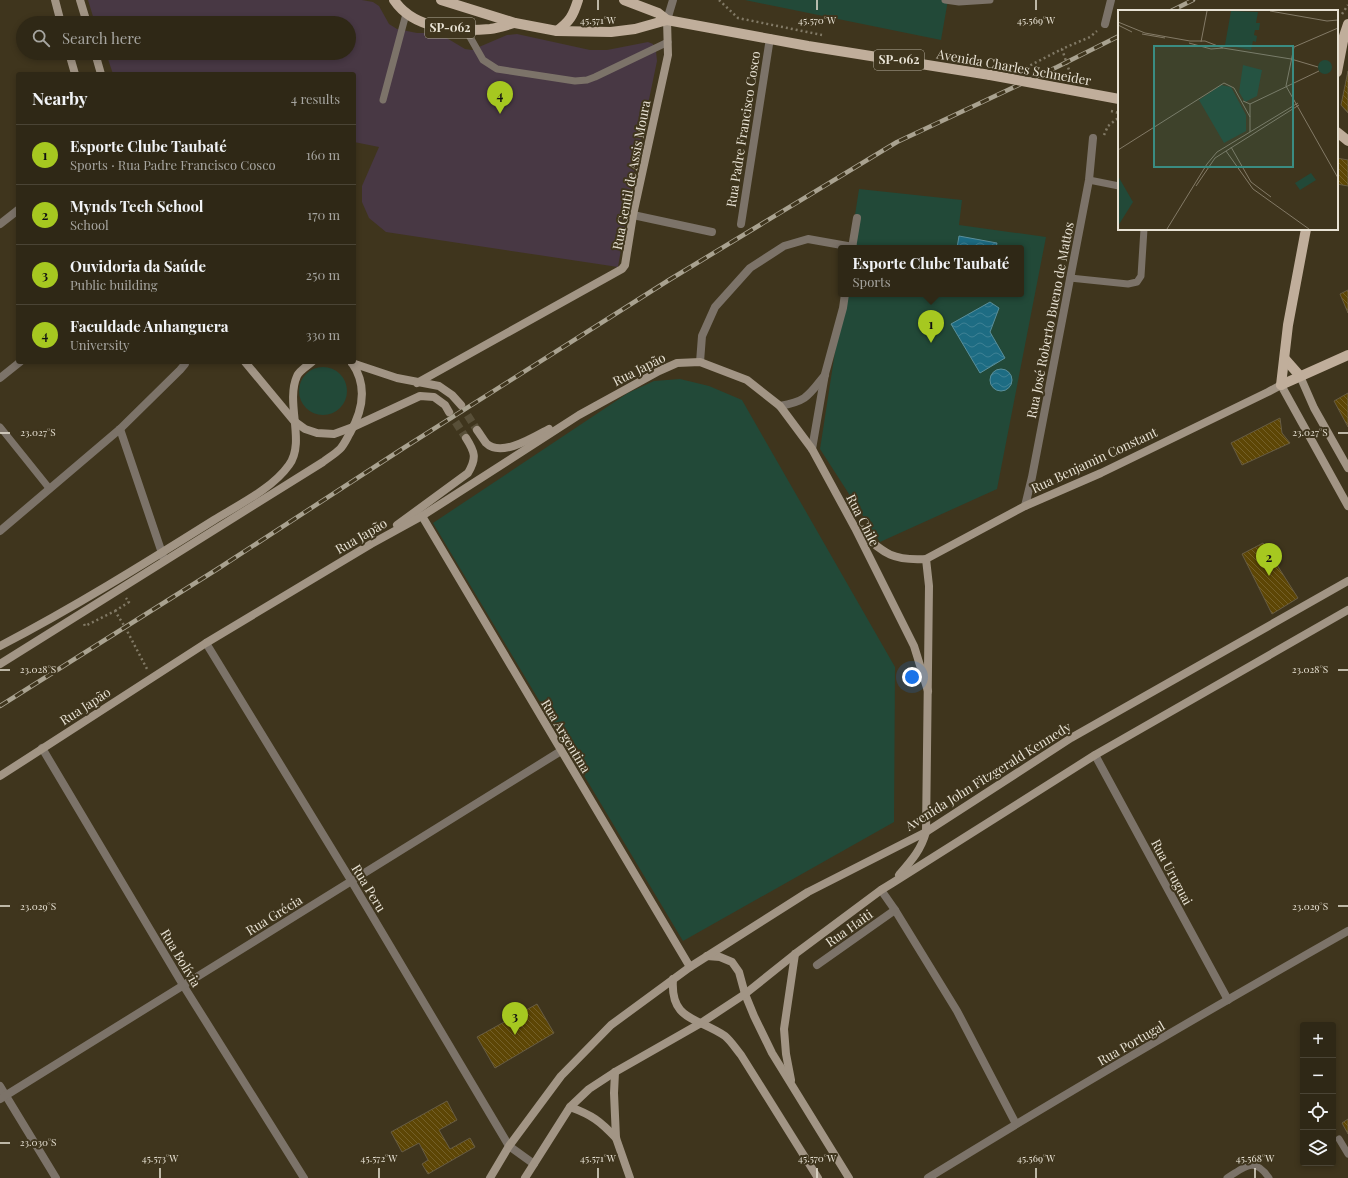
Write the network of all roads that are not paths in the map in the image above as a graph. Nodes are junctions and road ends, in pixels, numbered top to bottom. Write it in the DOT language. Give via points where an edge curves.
graph roads {
  1 [pos="55,0"];
  2 [pos="80,0"];
  3 [pos="394,0"];
  4 [pos="441,0"];
  5 [pos="578,0"];
  6 [pos="624,0"];
  7 [pos="673,0"];
  8 [pos="945,0"];
  9 [pos="990,0"];
  10 [pos="1111,0"];
  11 [pos="464,4"];
  12 [pos="406,14"];
  13 [pos="59,16"];
  14 [pos="85,16"];
  15 [pos="668,20"];
  16 [pos="514,23"];
  17 [pos="1105,24"];
  18 [pos="1348,24"];
  19 [pos="466,30"];
  20 [pos="557,31"];
  21 [pos="770,38"];
  22 [pos="668,42"];
  23 [pos="71,60"];
  24 [pos="96,60"];
  25 [pos="1338,67"];
  26 [pos="74,70"];
  27 [pos="99,72"];
  28 [pos="1118,99"];
  29 [pos="383,100"];
  30 [pos="1338,133"];
  31 [pos="1093,138"];
  32 [pos="1348,141"];
  33 [pos="1089,180"];
  34 [pos="1118,186"];
  35 [pos="16,212"];
  36 [pos="633,215"];
  37 [pos="857,218"];
  38 [pos="0,224"];
  39 [pos="741,224"];
  40 [pos="1144,230"];
  41 [pos="1306,230"];
  42 [pos="712,232"];
  43 [pos="841,245"];
  44 [pos="852,245"];
  45 [pos="1070,278"];
  46 [pos="845,297"];
  47 [pos="1348,354"];
  48 [pos="1285,359"];
  49 [pos="700,362"];
  50 [pos="18,364"];
  51 [pos="185,364"];
  52 [pos="247,364"];
  53 [pos="310,364"];
  54 [pos="351,364"];
  55 [pos="353,364"];
  56 [pos="825,374"];
  57 [pos="1300,376"];
  58 [pos="0,378"];
  59 [pos="746,380"];
  60 [pos="417,383"];
  61 [pos="1281,384"];
  62 [pos="461,405"];
  63 [pos="780,406"];
  64 [pos="449,412"];
  65 [pos="579,415"];
  66 [pos="294,420"];
  67 [pos="0,427"];
  68 [pos="353,427"];
  69 [pos="120,429"];
  70 [pos="477,430"];
  71 [pos="466,438"];
  72 [pos="812,449"];
  73 [pos="1348,468"];
  74 [pos="49,488"];
  75 [pos="1025,506"];
  76 [pos="1348,506"];
  77 [pos="422,516"];
  78 [pos="855,528"];
  79 [pos="0,531"];
  80 [pos="371,544"];
  81 [pos="163,557"];
  82 [pos="926,559"];
  83 [pos="1348,581"];
  84 [pos="1348,610"];
  85 [pos="206,643"];
  86 [pos="0,646"];
  87 [pos="0,664"];
  88 [pos="928,691"];
  89 [pos="42,748"];
  90 [pos="561,751"];
  91 [pos="1095,755"];
  92 [pos="0,776"];
  93 [pos="926,832"];
  94 [pos="352,882"];
  95 [pos="894,882"];
  96 [pos="881,890"];
  97 [pos="895,910"];
  98 [pos="1348,931"];
  99 [pos="795,954"];
  100 [pos="707,956"];
  101 [pos="817,965"];
  102 [pos="690,967"];
  103 [pos="673,979"];
  104 [pos="183,985"];
  105 [pos="745,994"];
  106 [pos="1228,1000"];
  107 [pos="701,1023"];
  108 [pos="615,1072"];
  109 [pos="0,1086"];
  110 [pos="793,1088"];
  111 [pos="3,1097"];
  112 [pos="570,1106"];
  113 [pos="1016,1124"];
  114 [pos="616,1138"];
  115 [pos="1339,1139"];
  116 [pos="509,1146"];
  117 [pos="1348,1154"];
  118 [pos="534,1164"];
  119 [pos="56,1178"];
  120 [pos="304,1178"];
  121 [pos="490,1178"];
  122 [pos="524,1178"];
  123 [pos="630,1178"];
  124 [pos="818,1178"];
  125 [pos="849,1178"];
  126 [pos="928,1178"];
  127 [pos="1226,1178"];
  128 [pos="1269,1178"];
  1 -- 13 [label="main road"];
  2 -- 14 [label="main road"];
  3 -- 12 [label="main road, SP-062"];
  4 -- 11 [label="main road, Avenida Charles Schneider / SP-062"];
  5 -- 20 [label="main road" via="574,14 567,24"];
  6 -- 15 [label="main road, Avenida Charles Schneider / SP-062" via="658,13"];
  7 -- 15 [label="street"];
  8 -- 9 [label="lane"];
  10 -- 17 [label="street"];
  11 -- 16 [label="main road, Avenida Charles Schneider / SP-062"];
  12 -- 19 [label="main road, SP-062" via="422,22"];
  12 -- 29 [label="lane"];
  15 -- 20 [label="main road, Avenida Charles Schneider / SP-062" via="636,29 611,32"];
  15 -- 21 [label="main road, Avenida Charles Schneider / SP-062"];
  15 -- 22 [label="main road, Rua Gentil de Assis Moura"];
  16 -- 19 [label="main road, SP-062" via="492,29"];
  16 -- 20 [label="main road, Avenida Charles Schneider / SP-062"];
  18 -- 25 [label="main road"];
  19 -- 22 [label="lane" via="483,60 497,69 574,81 595,77"];
  21 -- 28 [label="main road, Avenida Charles Schneider / SP-062, bridge"];
  21 -- 39 [label="street, Rua Padre Francisco Cosco"];
  22 -- 36 [label="main road, Rua Gentil de Assis Moura" via="668,55"];
  23 -- 26 [label="main road"];
  24 -- 27 [label="main road"];
  30 -- 32 [label="main road"];
  31 -- 33 [label="street, Rua José Roberto Bueno de Mattos"];
  33 -- 34 [label="lane"];
  33 -- 45 [label="street, Rua José Roberto Bueno de Mattos"];
  35 -- 38 [label="street"];
  36 -- 42 [label="street"];
  36 -- 60 [label="main road, Rua Gentil de Assis Moura" via="627,259 622,269"];
  37 -- 44 [label="street"];
  40 -- 45 [label="lane" via="1141,276 1137,282 1128,284"];
  41 -- 48 [label="main road" via="1288,325"];
  43 -- 49 [label="street" via="808,239 784,246 750,268 715,307 702,336"];
  45 -- 75 [label="street, Rua José Roberto Bueno de Mattos"];
  46 -- 56 [label="street"];
  47 -- 57 [label="main road, Rua Benjamin Constant"];
  48 -- 57 [label="main road"];
  48 -- 61 [label="main road"];
  49 -- 59 [label="main road, Rua Japão"];
  49 -- 65 [label="main road, Rua Japão" via="677,363"];
  50 -- 58 [label="street"];
  51 -- 69 [label="street"];
  52 -- 66 [label="main road"];
  53 -- 66 [label="main road" via="297,375 293,391"];
  54 -- 68 [label="main road" via="359,372 362,382 360,414"];
  55 -- 60 [label="main road"];
  56 -- 63 [label="street" via="808,396 796,403"];
  56 -- 72 [label="street"];
  57 -- 61 [label="main road, Rua Benjamin Constant"];
  57 -- 73 [label="main road" via="1314,408"];
  59 -- 63 [label="main road, Rua Chile"];
  60 -- 62 [label="main road" via="439,386"];
  61 -- 75 [label="main road, Rua Benjamin Constant" via="1101,473"];
  61 -- 76 [label="main road"];
  63 -- 72 [label="main road, Rua Chile"];
  64 -- 68 [label="main road" via="445,405 434,397 420,396"];
  65 -- 70 [label="main road" via="513,446 498,449 486,443"];
  65 -- 77 [label="main road, Rua Japão"];
  66 -- 68 [label="main road" via="305,429 317,433 334,434"];
  66 -- 81 [label="main road" via="294,452 291,463 281,476"];
  67 -- 74 [label="lane"];
  68 -- 81 [label="main road" via="341,448 323,462"];
  69 -- 74 [label="street"];
  69 -- 81 [label="street"];
  71 -- 80 [label="main road" via="474,450 474,463 468,473"];
  72 -- 78 [label="main road, Rua Chile"];
  74 -- 79 [label="street"];
  75 -- 82 [label="main road, Rua Benjamin Constant"];
  77 -- 80 [label="main road, Rua Japão"];
  77 -- 90 [label="main road, Rua Argentina"];
  78 -- 82 [label="main road, Rua Benjamin Constant" via="890,555 909,560"];
  78 -- 88 [label="main road, Rua Chile" via="914,646"];
  80 -- 85 [label="main road, Rua Japão"];
  81 -- 86 [label="main road"];
  81 -- 87 [label="main road"];
  82 -- 88 [label="main road, Rua Chile" via="929,586"];
  83 -- 93 [label="main road, Avenida John Fitzgerald Kennedy" via="1071,738"];
  84 -- 91 [label="main road"];
  85 -- 89 [label="main road, Rua Japão"];
  85 -- 94 [label="street, Rua Peru"];
  88 -- 93 [label="main road, Rua Chile"];
  89 -- 92 [label="main road, Rua Japão"];
  89 -- 104 [label="street, Rua Bolívia"];
  90 -- 94 [label="street, Rua Grécia"];
  90 -- 102 [label="main road, Rua Argentina"];
  91 -- 95 [label="main road"];
  91 -- 106 [label="street, Rua Uruguai"];
  93 -- 95 [label="main road" via="917,854"];
  93 -- 100 [label="main road, Avenida John Fitzgerald Kennedy" via="808,892"];
  94 -- 104 [label="street, Rua Grécia"];
  94 -- 116 [label="street, Rua Peru"];
  95 -- 96 [label="main road"];
  96 -- 97 [label="street"];
  96 -- 99 [label="main road"];
  97 -- 101 [label="street, Rua Haiti"];
  97 -- 113 [label="street" via="957,1011"];
  98 -- 106 [label="street, Rua Portugal"];
  99 -- 105 [label="main road"];
  99 -- 110 [label="main road" via="784,1029"];
  100 -- 102 [label="main road, Avenida John Fitzgerald Kennedy"];
  100 -- 105 [label="main road" via="720,957 732,962 739,972"];
  102 -- 103 [label="main road, Avenida John Fitzgerald Kennedy"];
  103 -- 107 [label="main road" via="672,992 675,1003 684,1014"];
  103 -- 116 [label="main road, Avenida John Fitzgerald Kennedy" via="611,1025 560,1076"];
  104 -- 111 [label="street, Rua Grécia"];
  104 -- 120 [label="street, Rua Bolívia"];
  105 -- 107 [label="main road"];
  105 -- 110 [label="main road" via="772,1053"];
  106 -- 113 [label="street, Rua Portugal"];
  107 -- 108 [label="main road"];
  107 -- 124 [label="main road" via="726,1037 741,1055"];
  108 -- 112 [label="main road" via="589,1088"];
  108 -- 114 [label="main road"];
  109 -- 111 [label="street"];
  110 -- 125 [label="main road"];
  111 -- 119 [label="street"];
  112 -- 114 [label="main road" via="599,1121"];
  112 -- 118 [label="main road"];
  113 -- 126 [label="street, Rua Portugal"];
  114 -- 123 [label="main road"];
  115 -- 117 [label="lane"];
  116 -- 118 [label="street"];
  116 -- 121 [label="main road, Avenida John Fitzgerald Kennedy"];
  118 -- 122 [label="main road"];
  127 -- 128 [label="lane" via="1247,1166 1255,1165"];
}
